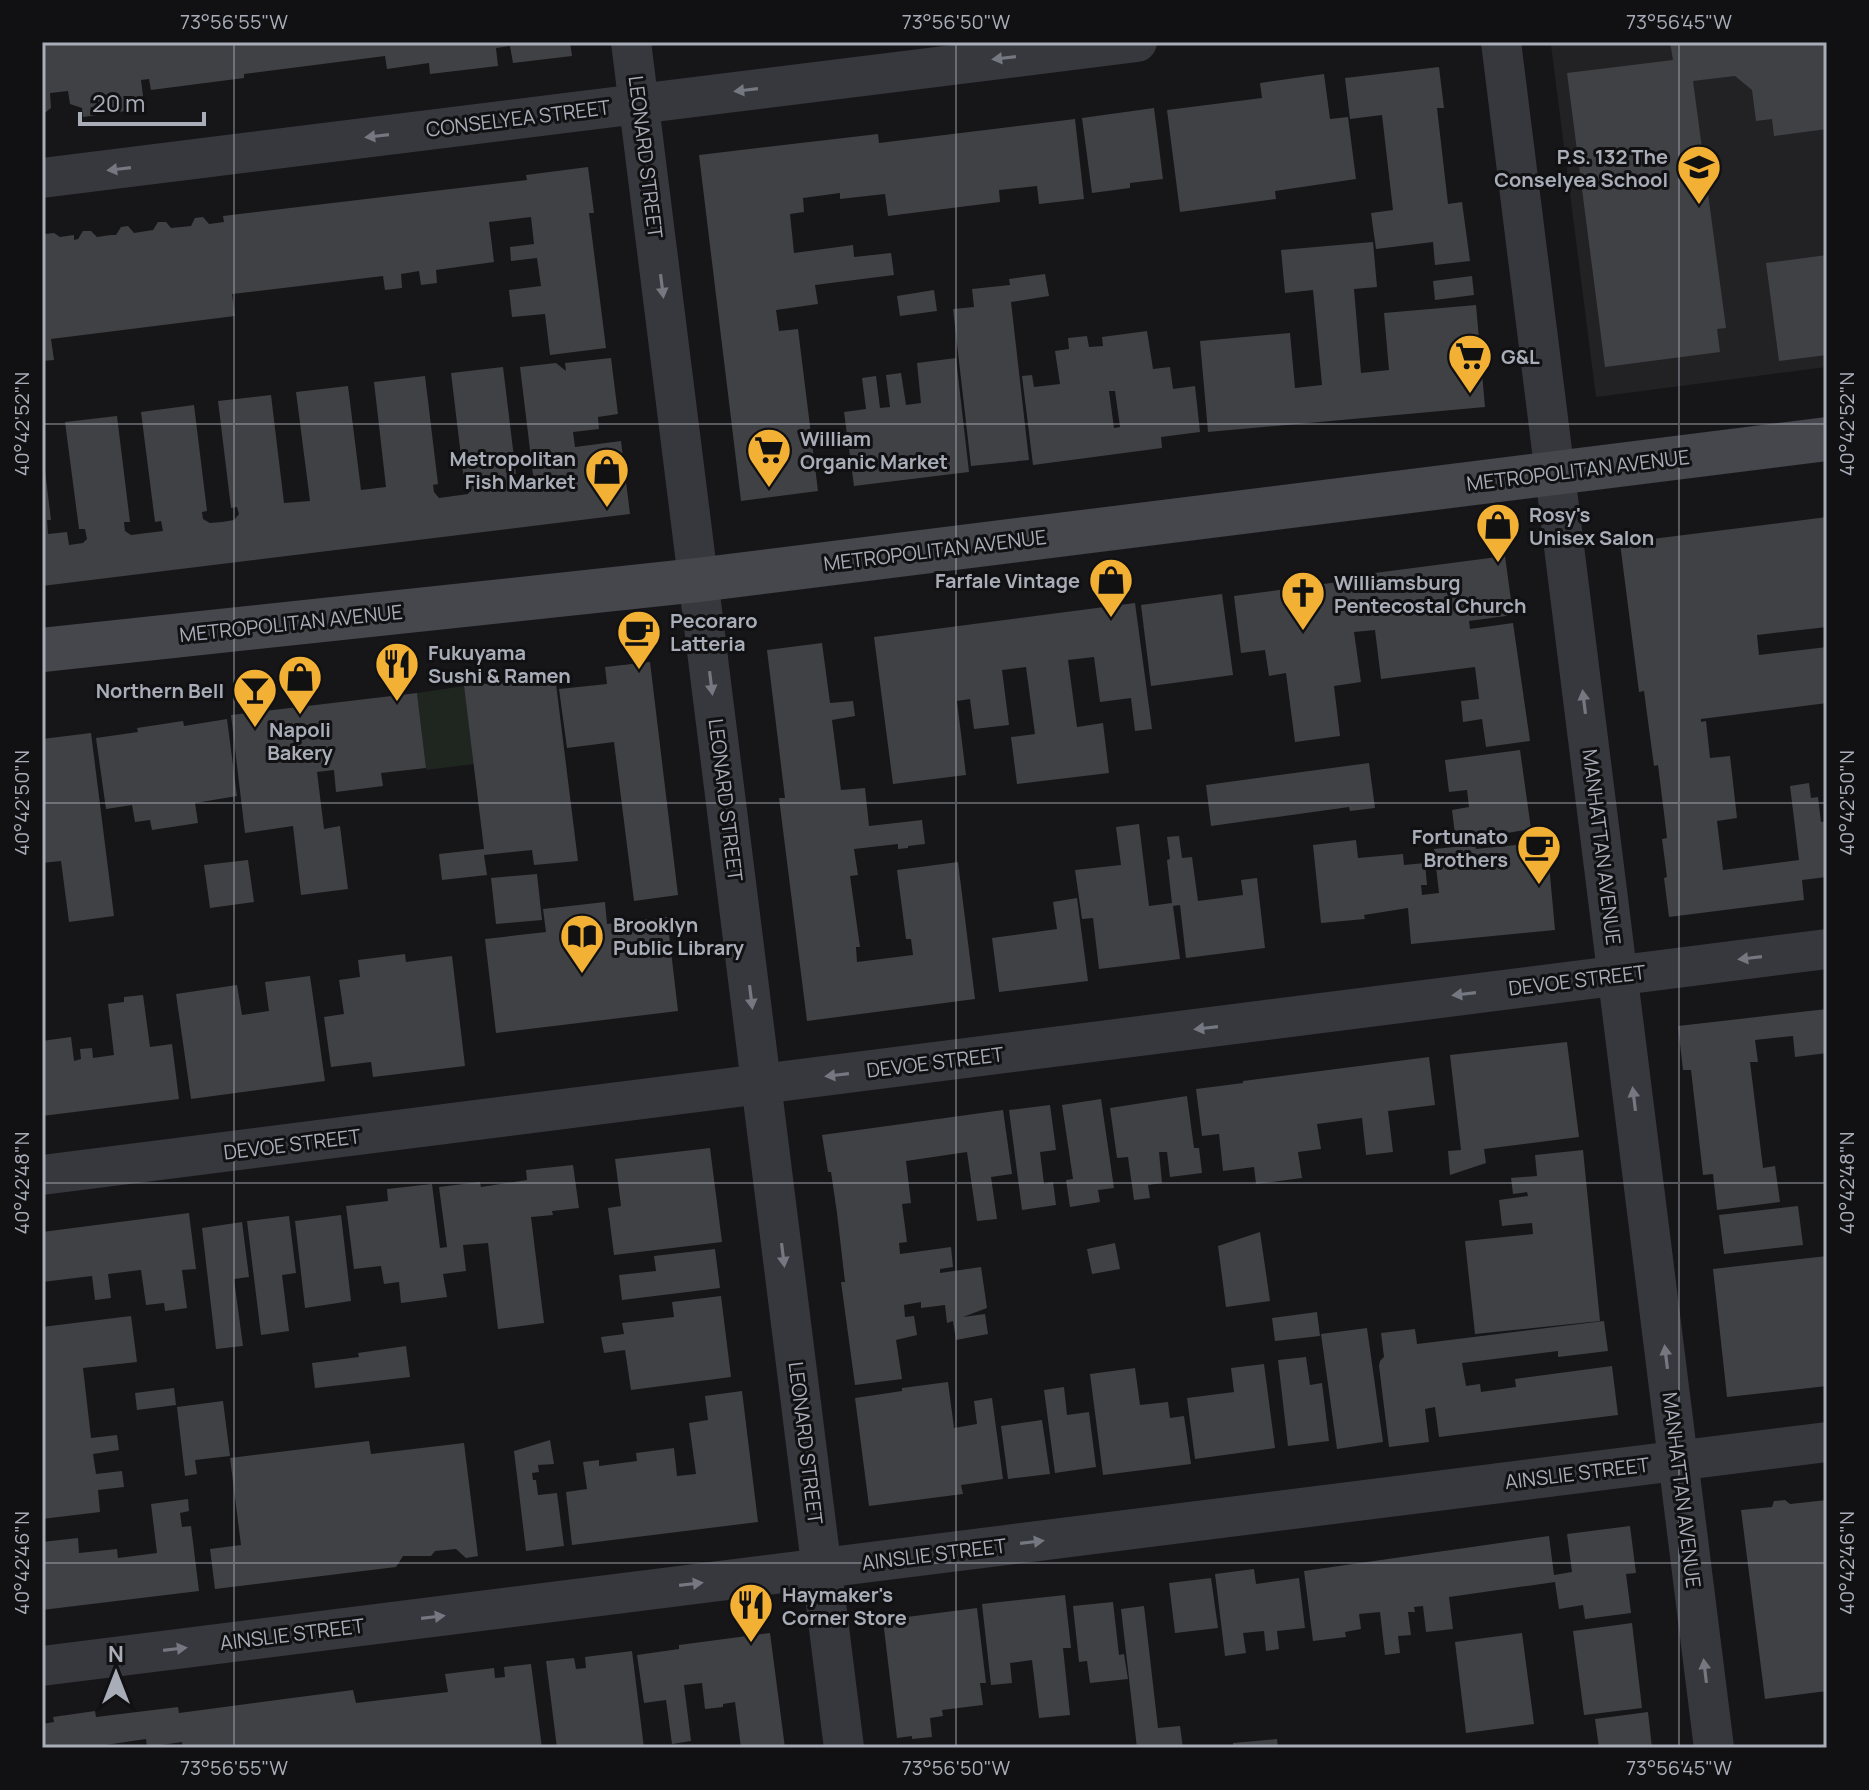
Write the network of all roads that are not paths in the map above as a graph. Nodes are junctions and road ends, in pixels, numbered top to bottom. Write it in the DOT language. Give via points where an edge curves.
graph roads {
  1 [pos="631,42"];
  2 [pos="1137,42"];
  3 [pos="1501,42"];
  4 [pos="639,103"];
  5 [pos="42,178"];
  6 [pos="1827,439"];
  7 [pos="1556,473"];
  8 [pos="698,580"];
  9 [pos="42,650"];
  10 [pos="1827,949"];
  11 [pos="1618,975"];
  12 [pos="762,1085"];
  13 [pos="42,1175"];
  14 [pos="1827,1442"];
  15 [pos="1678,1461"];
  16 [pos="821,1568"];
  17 [pos="42,1666"];
  18 [pos="844,1748"];
  19 [pos="1714,1748"];
  1 -- 4 [label="street, LEONARD STREET"];
  2 -- 4 [label="street, CONSELYEA STREET, one-way"];
  3 -- 7 [label="street, MANHATTAN AVENUE"];
  4 -- 5 [label="street, CONSELYEA STREET, one-way"];
  4 -- 8 [label="street, LEONARD STREET, one-way"];
  6 -- 7 [label="main road, METROPOLITAN AVENUE"];
  7 -- 8 [label="main road, METROPOLITAN AVENUE"];
  11 -- 7 [label="street, MANHATTAN AVENUE, one-way"];
  8 -- 9 [label="main road, METROPOLITAN AVENUE"];
  8 -- 12 [label="street, LEONARD STREET, one-way"];
  10 -- 11 [label="street, DEVOE STREET, one-way"];
  11 -- 12 [label="street, DEVOE STREET, one-way"];
  15 -- 11 [label="street, MANHATTAN AVENUE, one-way"];
  12 -- 13 [label="street, DEVOE STREET"];
  12 -- 16 [label="street, LEONARD STREET, one-way"];
  14 -- 15 [label="street, AINSLIE STREET"];
  16 -- 15 [label="street, AINSLIE STREET, one-way"];
  19 -- 15 [label="street, MANHATTAN AVENUE, one-way"];
  17 -- 16 [label="street, AINSLIE STREET, one-way"];
  16 -- 18 [label="street, LEONARD STREET"];
}
